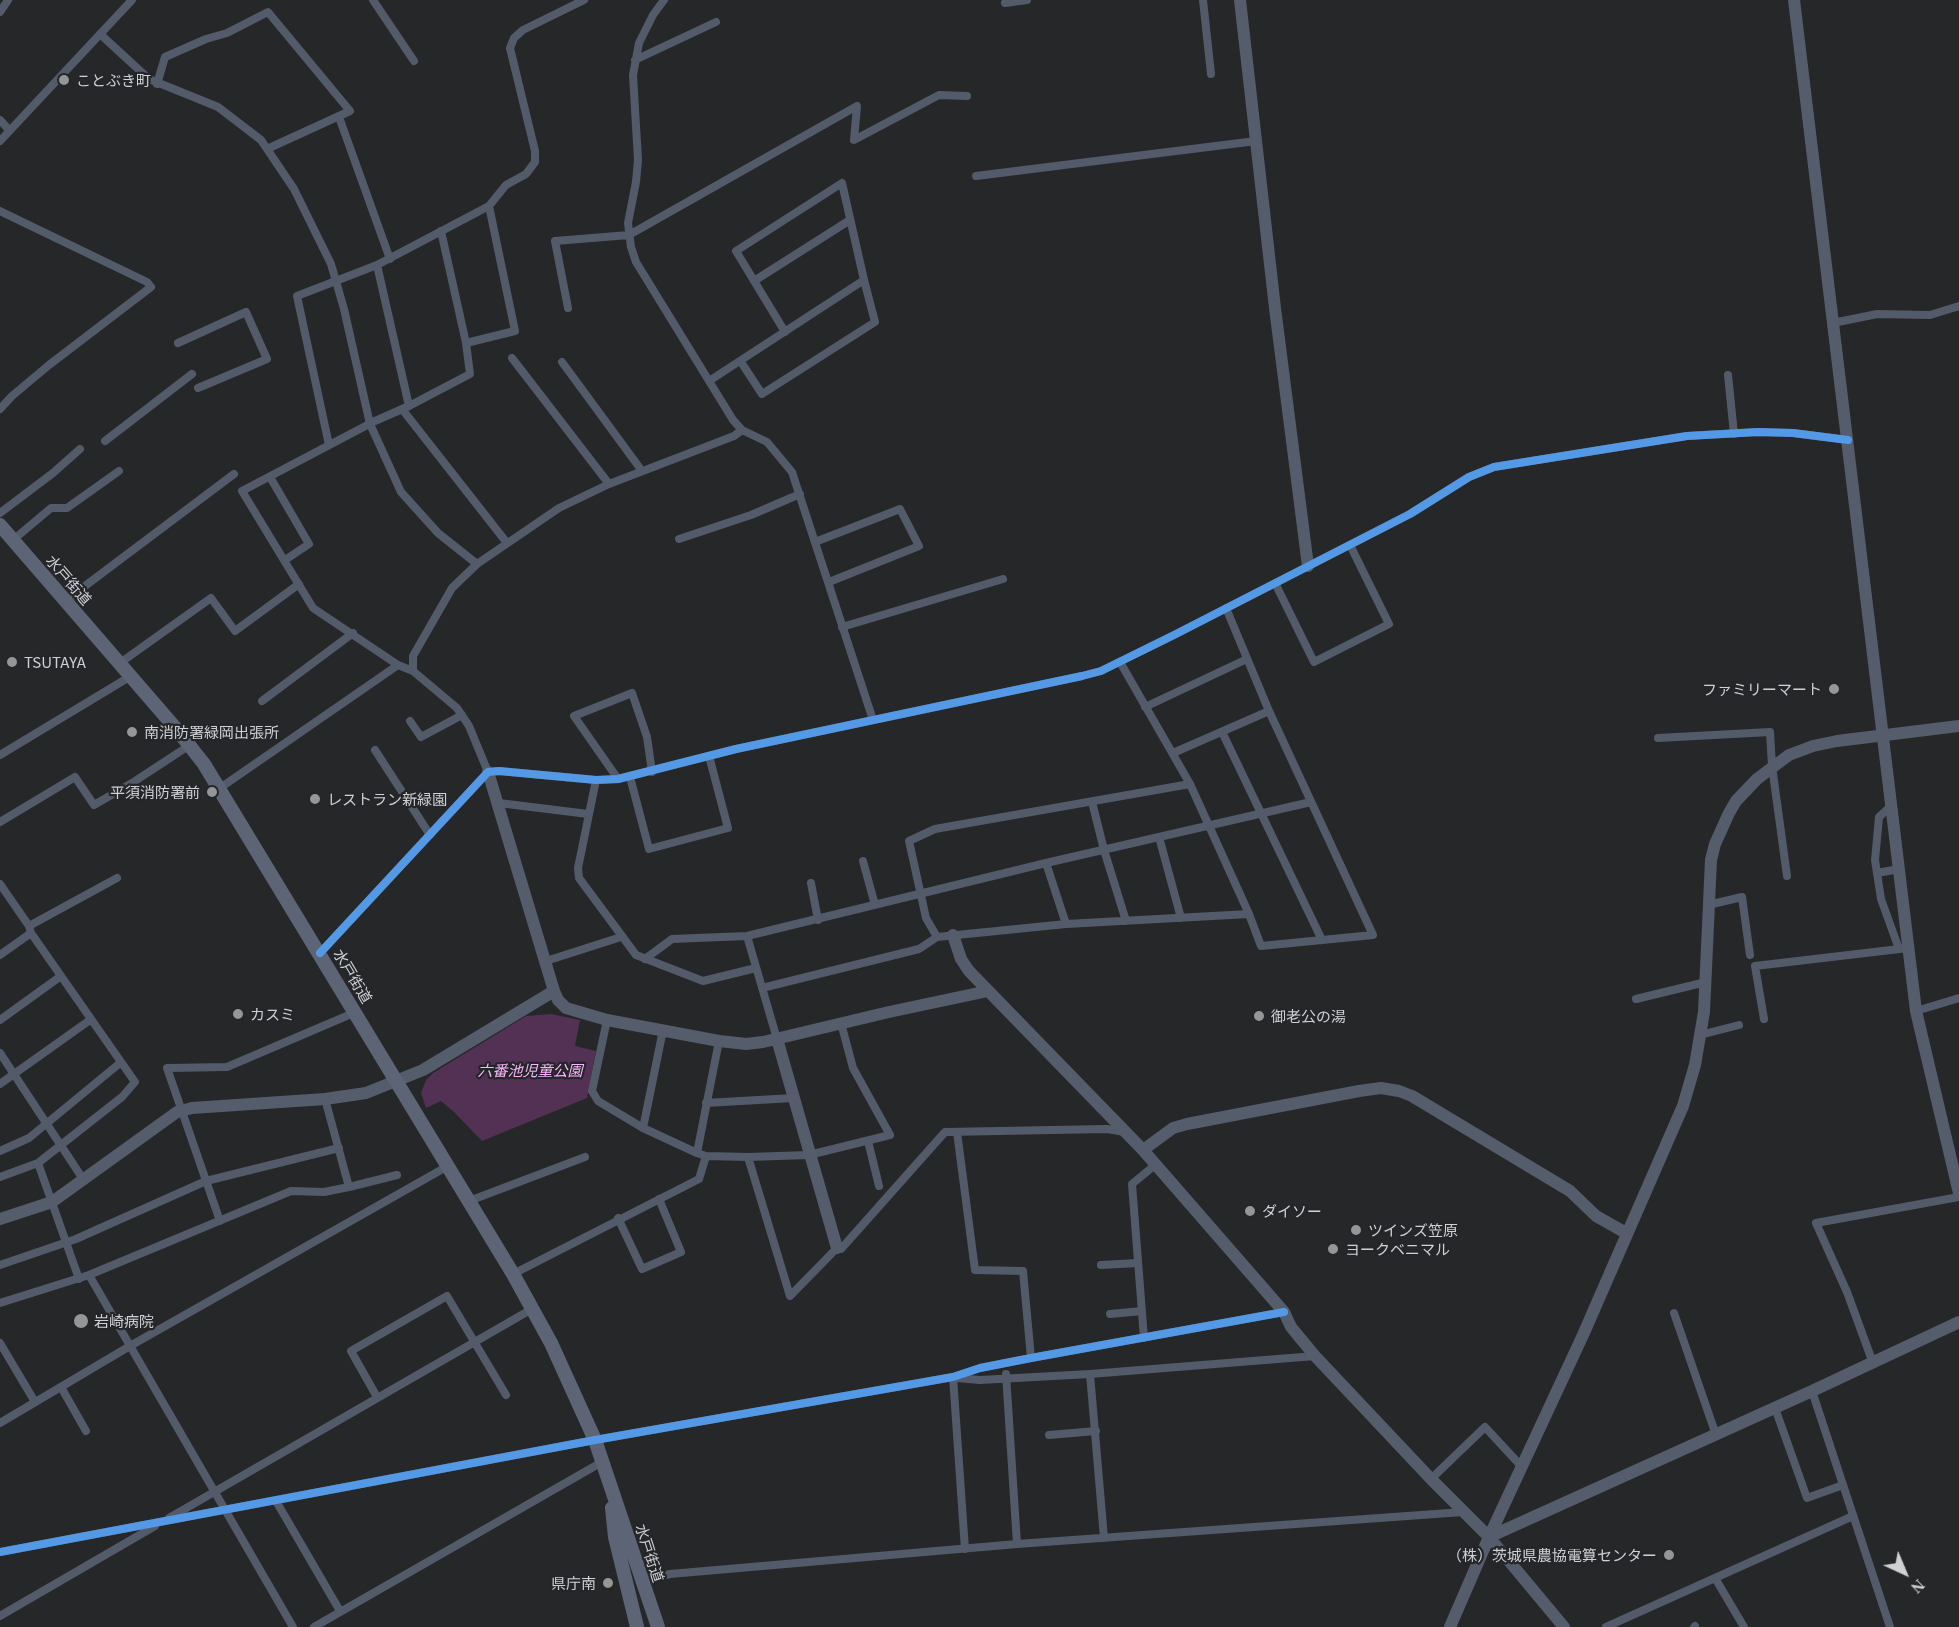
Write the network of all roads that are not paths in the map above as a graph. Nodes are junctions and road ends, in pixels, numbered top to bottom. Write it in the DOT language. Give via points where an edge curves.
graph roads {
  1 [pos="132,0"];
  2 [pos="373,0"];
  3 [pos="584,0"];
  4 [pos="664,0"];
  5 [pos="1027,0"];
  6 [pos="1203,0"];
  7 [pos="1240,0"];
  8 [pos="1794,0"];
  9 [pos="7,1"];
  10 [pos="1005,3"];
  11 [pos="0,12"];
  12 [pos="716,22"];
  13 [pos="100,34"];
  14 [pos="635,60"];
  15 [pos="414,61"];
  16 [pos="1211,74"];
  17 [pos="157,84"];
  18 [pos="967,96"];
  19 [pos="339,117"];
  20 [pos="0,120"];
  21 [pos="9,130"];
  22 [pos="0,141"];
  23 [pos="1256,141"];
  24 [pos="267,148"];
  25 [pos="976,176"];
  26 [pos="489,206"];
  27 [pos="0,211"];
  28 [pos="850,220"];
  29 [pos="441,231"];
  30 [pos="629,235"];
  31 [pos="390,259"];
  32 [pos="377,265"];
  33 [pos="864,280"];
  34 [pos="337,281"];
  35 [pos="754,281"];
  36 [pos="1959,306"];
  37 [pos="568,308"];
  38 [pos="1833,323"];
  39 [pos="785,332"];
  40 [pos="178,343"];
  41 [pos="466,343"];
  42 [pos="512,358"];
  43 [pos="562,362"];
  44 [pos="741,362"];
  45 [pos="192,374"];
  46 [pos="1728,375"];
  47 [pos="709,381"];
  48 [pos="198,388"];
  49 [pos="406,408"];
  50 [pos="0,410"];
  51 [pos="370,424"];
  52 [pos="742,430"];
  53 [pos="1734,434"];
  54 [pos="1848,440"];
  55 [pos="105,441"];
  56 [pos="329,445"];
  57 [pos="80,448"];
  58 [pos="119,471"];
  59 [pos="642,471"];
  60 [pos="234,474"];
  61 [pos="270,477"];
  62 [pos="609,484"];
  63 [pos="800,494"];
  64 [pos="0,513"];
  65 [pos="0,525"];
  66 [pos="678,539"];
  67 [pos="13,540"];
  68 [pos="815,542"];
  69 [pos="507,543"];
  70 [pos="1350,545"];
  71 [pos="285,560"];
  72 [pos="477,564"];
  73 [pos="1308,566"];
  74 [pos="1003,579"];
  75 [pos="829,582"];
  76 [pos="1275,583"];
  77 [pos="299,584"];
  78 [pos="65,601"];
  79 [pos="1226,608"];
  80 [pos="842,627"];
  81 [pos="352,633"];
  82 [pos="1247,659"];
  83 [pos="1120,662"];
  84 [pos="120,663"];
  85 [pos="398,665"];
  86 [pos="413,671"];
  87 [pos="131,676"];
  88 [pos="262,701"];
  89 [pos="1145,707"];
  90 [pos="1269,711"];
  91 [pos="462,715"];
  92 [pos="873,720"];
  93 [pos="410,721"];
  94 [pos="1959,726"];
  95 [pos="1222,732"];
  96 [pos="1882,736"];
  97 [pos="1658,738"];
  98 [pos="190,745"];
  99 [pos="375,750"];
  100 [pos="1173,753"];
  101 [pos="0,755"];
  102 [pos="709,756"];
  103 [pos="1772,766"];
  104 [pos="488,772"];
  105 [pos="652,772"];
  106 [pos="630,777"];
  107 [pos="618,779"];
  108 [pos="596,780"];
  109 [pos="1190,784"];
  110 [pos="219,788"];
  111 [pos="1092,802"];
  112 [pos="1311,802"];
  113 [pos="499,803"];
  114 [pos="1891,806"];
  115 [pos="588,814"];
  116 [pos="1261,814"];
  117 [pos="0,822"];
  118 [pos="1209,826"];
  119 [pos="430,835"];
  120 [pos="1159,837"];
  121 [pos="1104,850"];
  122 [pos="862,861"];
  123 [pos="1046,863"];
  124 [pos="1899,869"];
  125 [pos="1877,873"];
  126 [pos="1787,876"];
  127 [pos="117,878"];
  128 [pos="811,883"];
  129 [pos="0,884"];
  130 [pos="921,894"];
  131 [pos="875,905"];
  132 [pos="1708,905"];
  133 [pos="1249,914"];
  134 [pos="1181,918"];
  135 [pos="818,920"];
  136 [pos="1126,921"];
  137 [pos="1066,924"];
  138 [pos="30,930"];
  139 [pos="953,935"];
  140 [pos="747,936"];
  141 [pos="937,936"];
  142 [pos="621,937"];
  143 [pos="1322,940"];
  144 [pos="1904,949"];
  145 [pos="320,953"];
  146 [pos="0,955"];
  147 [pos="1750,955"];
  148 [pos="645,959"];
  149 [pos="546,961"];
  150 [pos="756,968"];
  151 [pos="61,976"];
  152 [pos="1706,982"];
  153 [pos="762,988"];
  154 [pos="554,991"];
  155 [pos="988,992"];
  156 [pos="1959,998"];
  157 [pos="1636,999"];
  158 [pos="1916,1011"];
  159 [pos="356,1012"];
  160 [pos="1764,1019"];
  161 [pos="0,1020"];
  162 [pos="90,1020"];
  163 [pos="607,1020"];
  164 [pos="841,1023"];
  165 [pos="1739,1025"];
  166 [pos="663,1030"];
  167 [pos="1700,1035"];
  168 [pos="777,1039"];
  169 [pos="719,1041"];
  170 [pos="0,1053"];
  171 [pos="120,1063"];
  172 [pos="15,1074"];
  173 [pos="396,1080"];
  174 [pos="0,1084"];
  175 [pos="792,1098"];
  176 [pos="325,1099"];
  177 [pos="706,1103"];
  178 [pos="183,1111"];
  179 [pos="46,1123"];
  180 [pos="643,1128"];
  181 [pos="957,1132"];
  182 [pos="1125,1132"];
  183 [pos="868,1140"];
  184 [pos="61,1147"];
  185 [pos="339,1148"];
  186 [pos="1143,1150"];
  187 [pos="0,1151"];
  188 [pos="697,1153"];
  189 [pos="809,1155"];
  190 [pos="706,1156"];
  191 [pos="585,1157"];
  192 [pos="748,1157"];
  193 [pos="38,1163"];
  194 [pos="1155,1165"];
  195 [pos="448,1166"];
  196 [pos="397,1175"];
  197 [pos="0,1177"];
  198 [pos="83,1179"];
  199 [pos="206,1182"];
  200 [pos="879,1186"];
  201 [pos="349,1187"];
  202 [pos="1959,1195"];
  203 [pos="659,1199"];
  204 [pos="469,1201"];
  205 [pos="52,1202"];
  206 [pos="618,1218"];
  207 [pos="0,1220"];
  208 [pos="220,1221"];
  209 [pos="1626,1233"];
  210 [pos="67,1243"];
  211 [pos="837,1248"];
  212 [pos="1138,1263"];
  213 [pos="0,1265"];
  214 [pos="1101,1265"];
  215 [pos="513,1274"];
  216 [pos="89,1275"];
  217 [pos="79,1279"];
  218 [pos="0,1303"];
  219 [pos="532,1309"];
  220 [pos="1142,1311"];
  221 [pos="1284,1312"];
  222 [pos="1674,1313"];
  223 [pos="1110,1314"];
  224 [pos="1959,1322"];
  225 [pos="1144,1338"];
  226 [pos="475,1342"];
  227 [pos="0,1343"];
  228 [pos="130,1346"];
  229 [pos="1315,1356"];
  230 [pos="1031,1358"];
  231 [pos="1873,1363"];
  232 [pos="1005,1364"];
  233 [pos="1090,1374"];
  234 [pos="953,1377"];
  235 [pos="1006,1378"];
  236 [pos="61,1387"];
  237 [pos="1812,1391"];
  238 [pos="506,1395"];
  239 [pos="378,1397"];
  240 [pos="35,1402"];
  241 [pos="1775,1408"];
  242 [pos="0,1423"];
  243 [pos="86,1431"];
  244 [pos="1096,1431"];
  245 [pos="1049,1435"];
  246 [pos="1716,1435"];
  247 [pos="595,1440"];
  248 [pos="602,1462"];
  249 [pos="1522,1467"];
  250 [pos="1431,1479"];
  251 [pos="1843,1485"];
  252 [pos="610,1488"];
  253 [pos="214,1492"];
  254 [pos="276,1501"];
  255 [pos="225,1510"];
  256 [pos="1463,1512"];
  257 [pos="1853,1516"];
  258 [pos="163,1521"];
  259 [pos="1489,1537"];
  260 [pos="1104,1539"];
  261 [pos="1017,1544"];
  262 [pos="965,1549"];
  263 [pos="0,1552"];
  264 [pos="1715,1578"];
  265 [pos="641,1581"];
  266 [pos="340,1611"];
  267 [pos="0,1616"];
  268 [pos="293,1627"];
  269 [pos="314,1627"];
  270 [pos="637,1627"];
  271 [pos="658,1627"];
  272 [pos="1450,1627"];
  273 [pos="1564,1627"];
  274 [pos="1606,1627"];
  275 [pos="1744,1627"];
  276 [pos="1890,1627"];
  1 -- 13 [label="street"];
  2 -- 15 [label="street"];
  3 -- 26 [label="street" via="514,38 510,48 536,151 535,162 526,174 506,185"];
  4 -- 14 [label="street" via="644,31"];
  5 -- 10 [label="street"];
  6 -- 16 [label="street"];
  7 -- 23 [label="street"];
  8 -- 38 [label="street"];
  9 -- 11 [label="street"];
  12 -- 14 [label="street"];
  13 -- 17 [label="street"];
  13 -- 21 [label="street"];
  14 -- 30 [label="street" via="638,160"];
  17 -- 19 [label="street" via="165,57 268,12 350,111"];
  17 -- 24 [label="street" via="218,107 253,132"];
  18 -- 30 [label="street" via="939,95 854,140 857,106"];
  19 -- 24 [label="street"];
  19 -- 31 [label="street"];
  20 -- 21 [label="street"];
  21 -- 22 [label="street"];
  23 -- 25 [label="street"];
  23 -- 73 [label="street"];
  24 -- 34 [label="street" via="294,189"];
  26 -- 29 [label="street"];
  26 -- 41 [label="street" via="515,331"];
  27 -- 50 [label="street" via="151,287 49,365"];
  28 -- 33 [label="street"];
  28 -- 35 [label="street"];
  28 -- 35 [label="street" via="842,183 736,251"];
  29 -- 31 [label="street"];
  29 -- 41 [label="street"];
  30 -- 37 [label="street" via="555,241"];
  30 -- 47 [label="street" via="636,262"];
  31 -- 32 [label="street"];
  32 -- 34 [label="street"];
  32 -- 49 [label="street"];
  33 -- 39 [label="street"];
  33 -- 44 [label="street" via="875,322 762,394"];
  34 -- 51 [label="street"];
  34 -- 56 [label="street" via="297,296"];
  35 -- 39 [label="street"];
  36 -- 38 [label="street" via="1930,315 1876,314"];
  38 -- 54 [label="street"];
  39 -- 44 [label="street"];
  40 -- 48 [label="street" via="246,312 267,359"];
  41 -- 49 [label="street" via="470,374"];
  42 -- 62 [label="street"];
  43 -- 59 [label="street"];
  44 -- 47 [label="street"];
  45 -- 55 [label="street"];
  46 -- 53 [label="street"];
  47 -- 52 [label="street"];
  49 -- 51 [label="street"];
  49 -- 69 [label="street"];
  51 -- 56 [label="street"];
  51 -- 72 [label="street" via="401,492 438,533"];
  52 -- 59 [label="street"];
  52 -- 63 [label="street" via="776,450 792,471"];
  53 -- 54 [label="street" via="1793,433"];
  53 -- 70 [label="street" via="1687,436 1494,467 1469,477"];
  54 -- 96 [label="street"];
  56 -- 61 [label="street"];
  57 -- 64 [label="street"];
  58 -- 67 [label="street" via="67,508 51,508"];
  59 -- 62 [label="street"];
  60 -- 78 [label="street"];
  61 -- 71 [label="street" via="309,544"];
  61 -- 71 [label="street" via="242,492"];
  62 -- 69 [label="street" via="559,508"];
  63 -- 66 [label="street"];
  63 -- 68 [label="street"];
  65 -- 67 [label="main road, 水戸街道"];
  67 -- 78 [label="main road, 水戸街道"];
  68 -- 75 [label="street"];
  68 -- 75 [label="street" via="900,509 919,546"];
  69 -- 72 [label="street"];
  70 -- 73 [label="street"];
  70 -- 76 [label="street" via="1389,624 1314,662"];
  71 -- 77 [label="street"];
  72 -- 86 [label="street" via="453,588 413,656"];
  73 -- 76 [label="street"];
  74 -- 80 [label="street"];
  75 -- 80 [label="street"];
  76 -- 79 [label="street"];
  77 -- 81 [label="street" via="313,608"];
  77 -- 84 [label="street" via="235,631 211,598"];
  78 -- 84 [label="main road, 水戸街道"];
  79 -- 82 [label="street"];
  79 -- 83 [label="street"];
  80 -- 92 [label="street"];
  81 -- 85 [label="street"];
  81 -- 88 [label="street"];
  82 -- 89 [label="street"];
  82 -- 90 [label="street"];
  83 -- 89 [label="street"];
  83 -- 92 [label="street" via="1082,676"];
  84 -- 87 [label="main road, 水戸街道"];
  85 -- 86 [label="street"];
  85 -- 110 [label="street"];
  86 -- 91 [label="street"];
  87 -- 98 [label="main road, 水戸街道"];
  87 -- 101 [label="street"];
  89 -- 100 [label="street"];
  90 -- 95 [label="street"];
  90 -- 112 [label="street"];
  91 -- 93 [label="street" via="421,737"];
  91 -- 104 [label="street"];
  92 -- 102 [label="street"];
  94 -- 96 [label="street"];
  95 -- 100 [label="street"];
  95 -- 116 [label="street"];
  96 -- 103 [label="street" via="1813,746"];
  96 -- 114 [label="street"];
  97 -- 103 [label="street" via="1770,732"];
  98 -- 110 [label="main road, 水戸街道"];
  98 -- 117 [label="street" via="94,805 75,777"];
  99 -- 119 [label="street"];
  100 -- 109 [label="street"];
  102 -- 105 [label="street"];
  102 -- 106 [label="street" via="728,828 649,849"];
  103 -- 126 [label="street"];
  103 -- 132 [label="street" via="1736,801 1721,827 1711,860"];
  104 -- 108 [label="street"];
  104 -- 113 [label="street"];
  104 -- 119 [label="street"];
  105 -- 106 [label="street"];
  105 -- 107 [label="street" via="647,737 632,693 574,717"];
  106 -- 107 [label="street"];
  107 -- 108 [label="street"];
  108 -- 115 [label="street"];
  109 -- 111 [label="street"];
  109 -- 118 [label="street"];
  110 -- 145 [label="main road, 水戸街道"];
  111 -- 121 [label="street"];
  111 -- 130 [label="street" via="935,829 909,841"];
  112 -- 116 [label="street"];
  112 -- 143 [label="street" via="1373,935"];
  113 -- 115 [label="street"];
  113 -- 149 [label="street"];
  114 -- 124 [label="street"];
  114 -- 125 [label="street" via="1879,817"];
  115 -- 142 [label="street" via="579,878"];
  116 -- 118 [label="street"];
  116 -- 143 [label="street"];
  118 -- 120 [label="street"];
  118 -- 133 [label="street"];
  119 -- 145 [label="street"];
  120 -- 121 [label="street"];
  120 -- 134 [label="street"];
  121 -- 123 [label="street"];
  121 -- 136 [label="street"];
  122 -- 131 [label="street"];
  123 -- 130 [label="street"];
  123 -- 137 [label="street"];
  124 -- 125 [label="street"];
  124 -- 144 [label="street"];
  125 -- 144 [label="street" via="1881,899"];
  127 -- 138 [label="street"];
  128 -- 135 [label="street"];
  129 -- 138 [label="street"];
  130 -- 131 [label="street"];
  130 -- 141 [label="street" via="926,918"];
  131 -- 135 [label="street"];
  132 -- 147 [label="street" via="1742,897"];
  132 -- 152 [label="street"];
  133 -- 134 [label="street"];
  133 -- 143 [label="street" via="1261,946"];
  134 -- 136 [label="street"];
  135 -- 140 [label="street"];
  136 -- 137 [label="street"];
  137 -- 139 [label="street"];
  138 -- 146 [label="street"];
  138 -- 151 [label="street"];
  139 -- 141 [label="street"];
  139 -- 155 [label="street" via="960,959"];
  140 -- 148 [label="street" via="672,939"];
  140 -- 150 [label="street"];
  141 -- 153 [label="street" via="919,949"];
  142 -- 148 [label="street" via="636,955"];
  142 -- 149 [label="street"];
  144 -- 158 [label="street"];
  144 -- 160 [label="street" via="1755,966"];
  145 -- 159 [label="main road, 水戸街道"];
  148 -- 150 [label="street" via="703,981"];
  149 -- 154 [label="street"];
  150 -- 153 [label="street"];
  151 -- 161 [label="street"];
  151 -- 162 [label="street"];
  152 -- 157 [label="street"];
  152 -- 167 [label="street"];
  153 -- 168 [label="street"];
  154 -- 163 [label="street" via="566,1008"];
  154 -- 173 [label="street" via="423,1070"];
  155 -- 164 [label="street"];
  155 -- 182 [label="street"];
  156 -- 158 [label="street"];
  158 -- 202 [label="street"];
  159 -- 173 [label="main road, 水戸街道"];
  159 -- 178 [label="street" via="227,1067 167,1068"];
  162 -- 171 [label="street"];
  162 -- 172 [label="street"];
  163 -- 166 [label="street"];
  163 -- 180 [label="street" via="592,1091 598,1101"];
  164 -- 168 [label="street"];
  164 -- 183 [label="street" via="853,1068 890,1135"];
  165 -- 167 [label="street"];
  166 -- 169 [label="street"];
  166 -- 180 [label="street"];
  167 -- 209 [label="street" via="1683,1106"];
  168 -- 169 [label="street" via="746,1044"];
  168 -- 175 [label="street"];
  169 -- 177 [label="street"];
  170 -- 172 [label="street"];
  171 -- 179 [label="street"];
  171 -- 184 [label="street" via="135,1082"];
  172 -- 174 [label="street"];
  172 -- 179 [label="street"];
  173 -- 176 [label="street" via="366,1093"];
  173 -- 195 [label="main road, 水戸街道"];
  175 -- 177 [label="street"];
  175 -- 189 [label="street"];
  176 -- 178 [label="street"];
  176 -- 185 [label="street"];
  177 -- 188 [label="street"];
  178 -- 198 [label="street" via="166,1118"];
  178 -- 199 [label="street"];
  179 -- 184 [label="street"];
  179 -- 187 [label="street" via="29,1138"];
  180 -- 188 [label="street"];
  181 -- 182 [label="street"];
  181 -- 211 [label="street" via="945,1132 841,1249"];
  181 -- 230 [label="street" via="975,1270 1023,1271"];
  182 -- 186 [label="street"];
  183 -- 189 [label="street"];
  183 -- 200 [label="street"];
  184 -- 193 [label="street"];
  184 -- 198 [label="street"];
  185 -- 199 [label="street"];
  185 -- 201 [label="street"];
  186 -- 194 [label="street"];
  186 -- 209 [label="street" via="1173,1128 1187,1124 1359,1091 1399,1091 1570,1191 1596,1216"];
  188 -- 190 [label="street"];
  189 -- 192 [label="street"];
  189 -- 211 [label="street"];
  190 -- 192 [label="street"];
  190 -- 203 [label="street" via="699,1179"];
  191 -- 204 [label="street"];
  192 -- 211 [label="street" via="790,1296"];
  193 -- 197 [label="street"];
  193 -- 205 [label="street"];
  194 -- 212 [label="street" via="1132,1184"];
  194 -- 221 [label="street"];
  195 -- 204 [label="main road, 水戸街道"];
  195 -- 228 [label="street"];
  196 -- 201 [label="street"];
  198 -- 205 [label="street"];
  199 -- 208 [label="street"];
  199 -- 210 [label="street"];
  201 -- 208 [label="street" via="324,1192 291,1191"];
  202 -- 231 [label="street" via="1816,1223"];
  203 -- 206 [label="street"];
  203 -- 206 [label="street" via="681,1252 642,1269"];
  204 -- 215 [label="main road, 水戸街道"];
  205 -- 207 [label="street"];
  205 -- 210 [label="street"];
  206 -- 215 [label="street"];
  208 -- 216 [label="street"];
  209 -- 249 [label="street"];
  210 -- 213 [label="street"];
  210 -- 217 [label="street"];
  212 -- 214 [label="street"];
  212 -- 220 [label="street"];
  215 -- 219 [label="main road, 水戸街道"];
  216 -- 217 [label="street"];
  216 -- 228 [label="street"];
  217 -- 218 [label="street"];
  219 -- 226 [label="street"];
  219 -- 247 [label="main road, 水戸街道"];
  220 -- 223 [label="street"];
  220 -- 225 [label="street"];
  221 -- 225 [label="street"];
  221 -- 229 [label="street"];
  222 -- 246 [label="street"];
  224 -- 231 [label="street"];
  225 -- 230 [label="street"];
  226 -- 238 [label="street"];
  226 -- 239 [label="street"];
  226 -- 239 [label="street" via="447,1296 351,1351"];
  227 -- 240 [label="street"];
  228 -- 236 [label="street"];
  228 -- 253 [label="street"];
  229 -- 233 [label="street"];
  229 -- 250 [label="street"];
  230 -- 232 [label="street"];
  231 -- 237 [label="street"];
  232 -- 234 [label="street"];
  232 -- 235 [label="street"];
  233 -- 235 [label="street"];
  233 -- 244 [label="street"];
  234 -- 235 [label="street"];
  234 -- 247 [label="street"];
  234 -- 262 [label="street"];
  235 -- 261 [label="street"];
  236 -- 240 [label="street"];
  236 -- 243 [label="street"];
  237 -- 241 [label="street"];
  237 -- 251 [label="street"];
  239 -- 253 [label="street"];
  240 -- 242 [label="street"];
  241 -- 246 [label="street"];
  241 -- 251 [label="street" via="1807,1498"];
  244 -- 245 [label="street"];
  244 -- 260 [label="street"];
  246 -- 259 [label="street"];
  247 -- 248 [label="main road, 水戸街道"];
  247 -- 254 [label="street"];
  248 -- 252 [label="main road, 水戸街道"];
  248 -- 266 [label="street"];
  249 -- 250 [label="street" via="1485,1427"];
  249 -- 259 [label="street"];
  250 -- 256 [label="street"];
  251 -- 257 [label="street"];
  252 -- 265 [label="main road, 水戸街道"];
  252 -- 270 [label="main road, 水戸街道" via="615,1537"];
  253 -- 255 [label="street"];
  253 -- 258 [label="street"];
  254 -- 255 [label="street"];
  254 -- 266 [label="street"];
  255 -- 258 [label="street"];
  255 -- 268 [label="street"];
  256 -- 259 [label="street"];
  256 -- 260 [label="street"];
  257 -- 264 [label="street"];
  257 -- 276 [label="street"];
  258 -- 263 [label="street"];
  258 -- 267 [label="street"];
  259 -- 272 [label="street"];
  259 -- 273 [label="street"];
  260 -- 261 [label="street"];
  261 -- 262 [label="street"];
  262 -- 265 [label="street" via="670,1574"];
  264 -- 274 [label="street"];
  264 -- 275 [label="street"];
  265 -- 271 [label="main road, 水戸街道"];
  266 -- 269 [label="street"];
}
